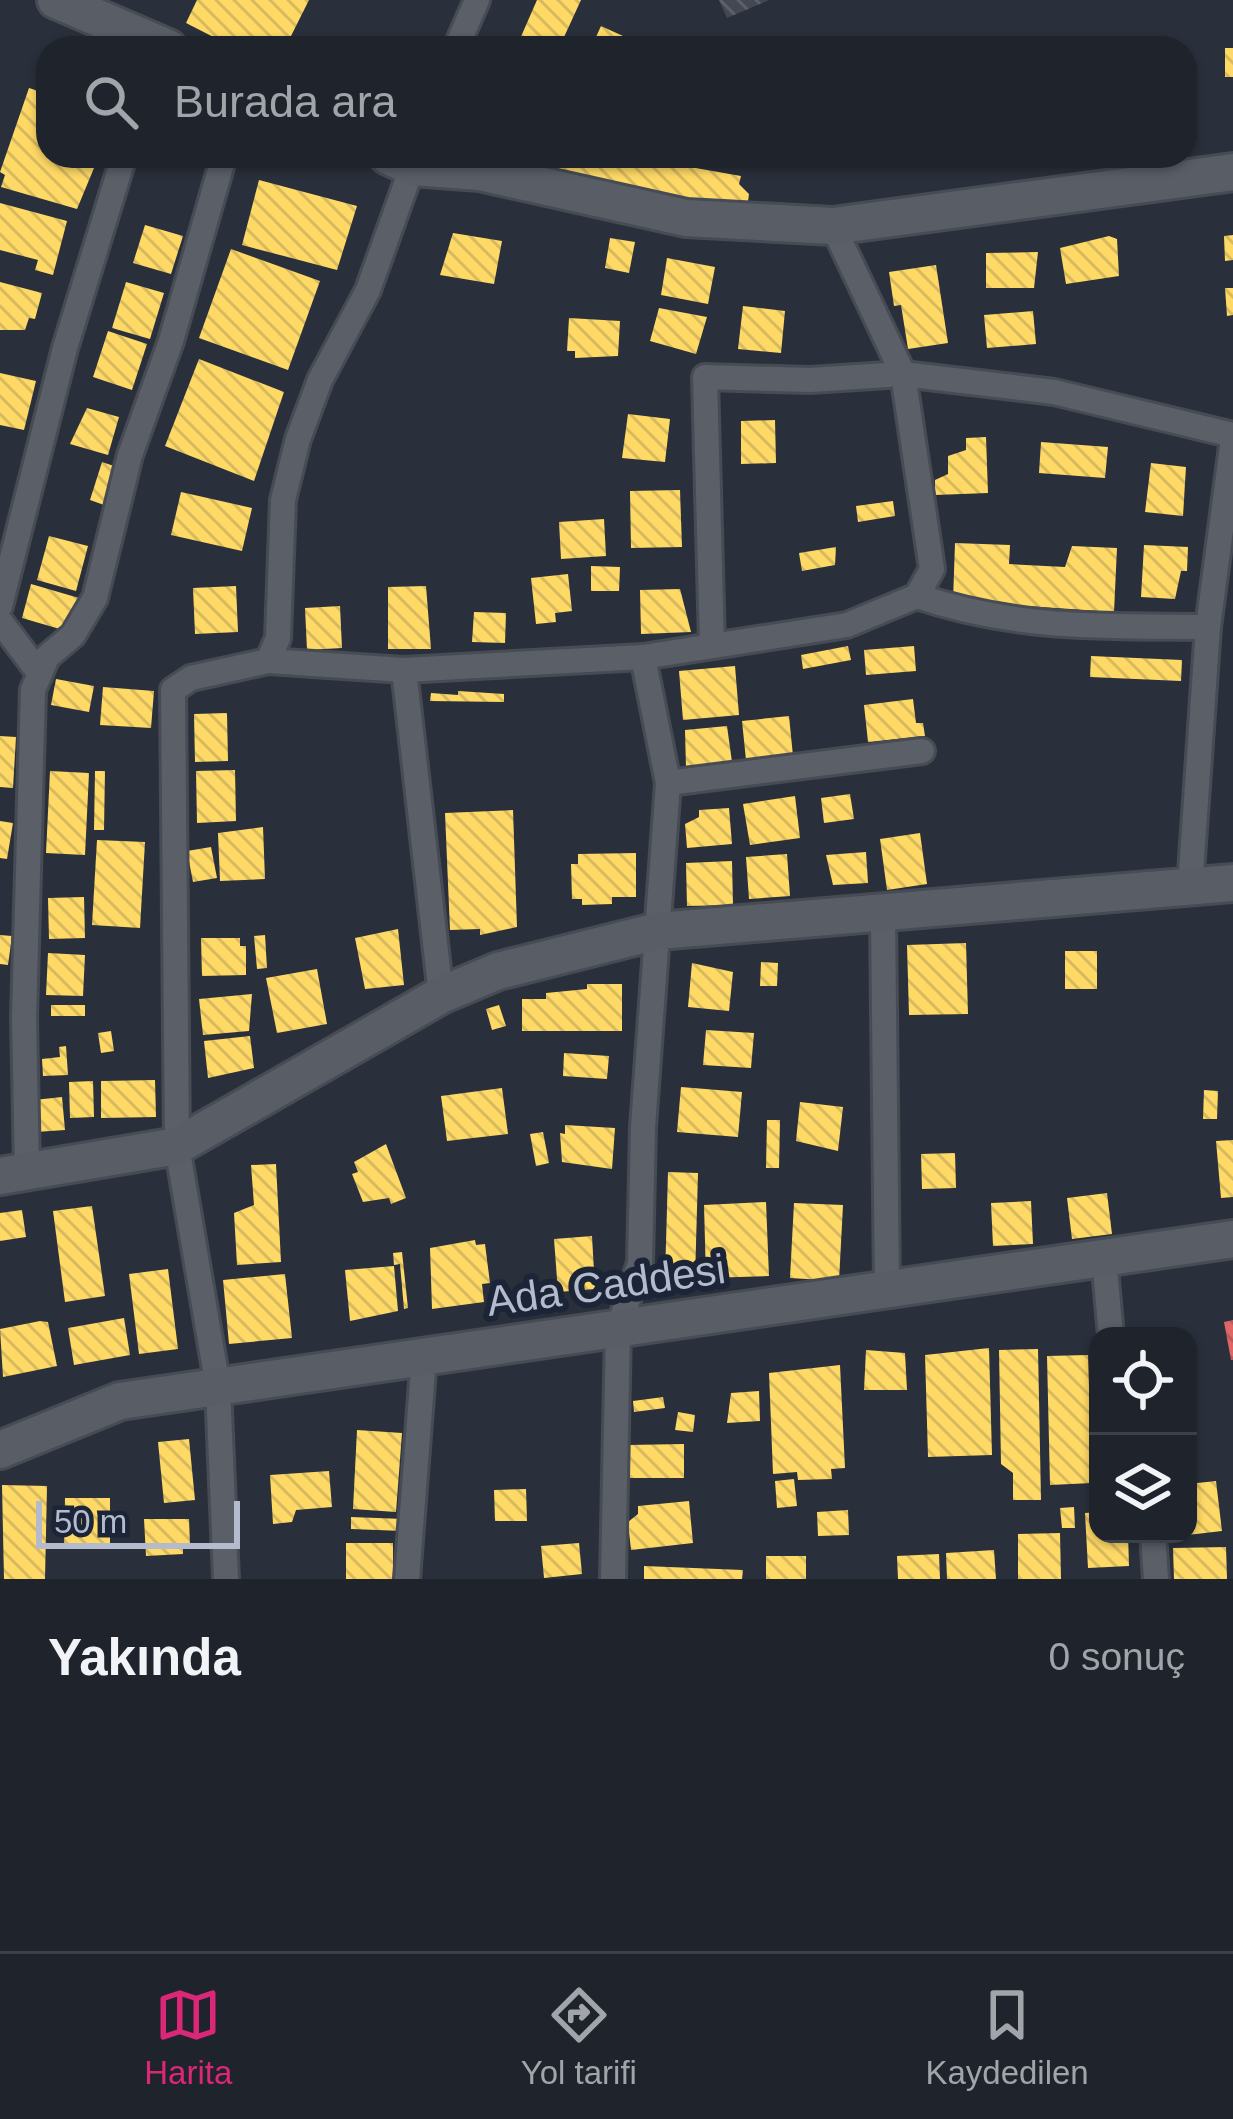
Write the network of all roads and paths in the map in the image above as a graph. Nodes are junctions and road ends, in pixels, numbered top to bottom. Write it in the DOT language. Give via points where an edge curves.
graph roads {
  1 [pos="56,0"];
  2 [pos="477,0"];
  3 [pos="139,36"];
  4 [pos="461,36"];
  5 [pos="120,168"];
  6 [pos="221,168"];
  7 [pos="403,168"];
  8 [pos="455,168"];
  9 [pos="1233,172"];
  10 [pos="833,226"];
  11 [pos="903,374"];
  12 [pos="1233,437"];
  13 [pos="917,596"];
  14 [pos="0,606"];
  15 [pos="0,620"];
  16 [pos="1208,627"];
  17 [pos="712,644"];
  18 [pos="643,657"];
  19 [pos="268,661"];
  20 [pos="404,670"];
  21 [pos="40,674"];
  22 [pos="922,751"];
  23 [pos="668,783"];
  24 [pos="1233,883"];
  25 [pos="1190,887"];
  26 [pos="883,916"];
  27 [pos="658,931"];
  28 [pos="441,995"];
  29 [pos="177,1146"];
  30 [pos="14,1174"];
  31 [pos="1233,1239"];
  32 [pos="1104,1258"];
  33 [pos="887,1289"];
  34 [pos="1110,1327"];
  35 [pos="618,1329"];
  36 [pos="424,1358"];
  37 [pos="218,1387"];
  38 [pos="0,1450"];
  39 [pos="1154,1543"];
  40 [pos="226,1579"];
  41 [pos="407,1579"];
  42 [pos="613,1579"];
  43 [pos="1156,1579"];
  1 -- 3 [label="main road"];
  2 -- 4 [label="street"];
  5 -- 14 [label="street"];
  6 -- 21 [label="street" via="130,455 95,598"];
  7 -- 19 [label="street" via="368,290 298,439 283,500 278,638"];
  8 -- 10 [label="main road" via="686,218"];
  9 -- 10 [label="main road"];
  10 -- 11 [label="street"];
  11 -- 12 [label="street" via="1054,392"];
  11 -- 13 [label="street" via="932,568"];
  11 -- 17 [label="street" via="704,377"];
  12 -- 16 [label="street"];
  13 -- 16 [label="street" via="981,618"];
  13 -- 17 [label="street" via="847,625"];
  15 -- 21 [label="street"];
  16 -- 25 [label="street"];
  17 -- 18 [label="street"];
  18 -- 20 [label="street"];
  18 -- 23 [label="street"];
  19 -- 20 [label="street"];
  19 -- 29 [label="street" via="190,678 173,690"];
  20 -- 28 [label="street"];
  21 -- 30 [label="street" via="28,739 32,806"];
  22 -- 23 [label="street"];
  23 -- 27 [label="street"];
  24 -- 25 [label="main road"];
  25 -- 26 [label="main road"];
  26 -- 27 [label="main road"];
  26 -- 33 [label="street"];
  27 -- 28 [label="main road" via="498,971"];
  27 -- 35 [label="street" via="640,1263"];
  28 -- 29 [label="main road"];
  29 -- 30 [label="main road"];
  29 -- 37 [label="street"];
  31 -- 32 [label="main road, Ada Caddesi"];
  32 -- 33 [label="main road, Ada Caddesi"];
  32 -- 34 [label="street"];
  33 -- 35 [label="main road, Ada Caddesi"];
  35 -- 36 [label="main road, Ada Caddesi"];
  35 -- 42 [label="street"];
  36 -- 37 [label="main road, Ada Caddesi"];
  36 -- 41 [label="street"];
  37 -- 38 [label="main road, Ada Caddesi" via="120,1401"];
  37 -- 40 [label="street"];
  39 -- 43 [label="street"];
}
